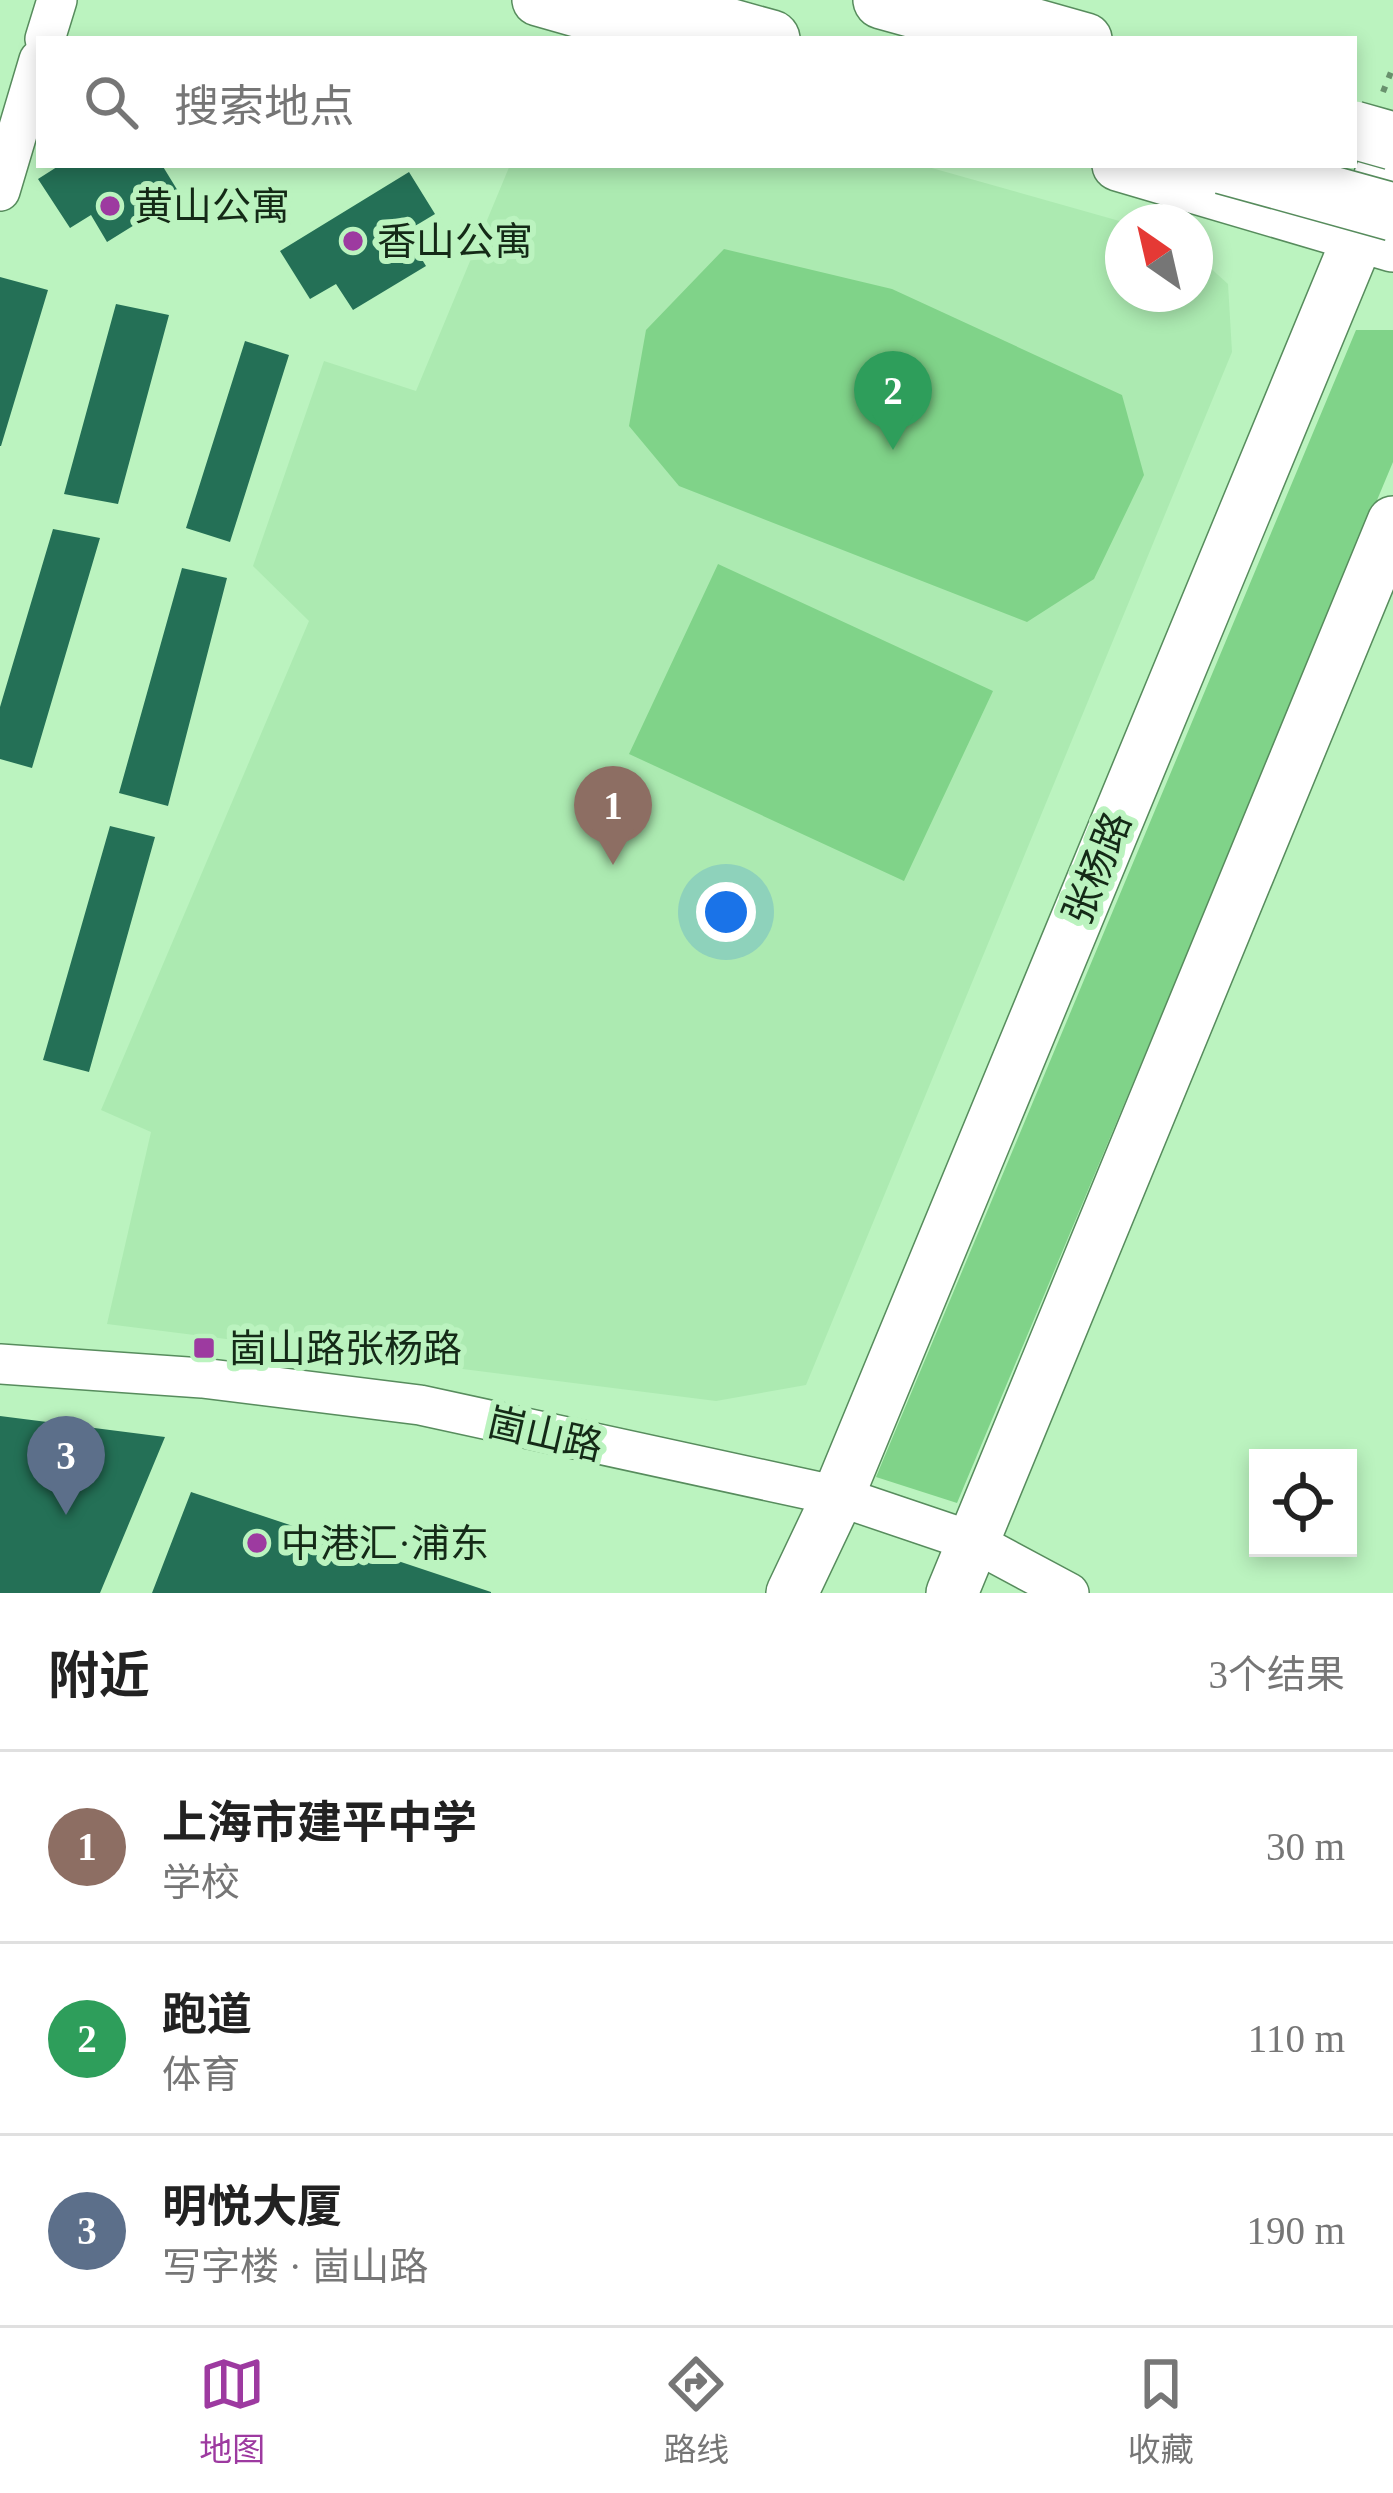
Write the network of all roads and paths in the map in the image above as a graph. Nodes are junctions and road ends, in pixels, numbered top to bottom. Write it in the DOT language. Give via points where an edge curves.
graph roads {
  1 [pos="57,0"];
  2 [pos="538,0"];
  3 [pos="631,0"];
  4 [pos="882,0"];
  5 [pos="945,0"];
  6 [pos="46,36"];
  7 [pos="664,36"];
  8 [pos="760,36"];
  9 [pos="1012,36"];
  10 [pos="1076,36"];
  11 [pos="36,70"];
  12 [pos="1357,114"];
  13 [pos="1393,124"];
  14 [pos="1357,131"];
  15 [pos="1393,140"];
  16 [pos="1130,168"];
  17 [pos="1230,168"];
  18 [pos="0,191"];
  19 [pos="1382,232"];
  20 [pos="1393,522"];
  21 [pos="0,1364"];
  22 [pos="838,1496"];
  23 [pos="974,1541"];
  24 [pos="792,1593"];
  25 [pos="952,1593"];
  26 [pos="1069,1593"];
  1 -- 6 [label="street"];
  2 -- 7 [label="main road"];
  3 -- 8 [label="highway"];
  4 -- 9 [label="highway"];
  5 -- 10 [label="main road"];
  11 -- 18 [label="street"];
  12 -- 13 [label="main road"];
  14 -- 15 [label="highway, bridge"];
  15 -- 19 [label="main road, 张杨路"];
  16 -- 19 [label="main road"];
  17 -- 19 [label="highway, bridge"];
  19 -- 22 [label="main road, 张杨路"];
  20 -- 23 [label="main road"];
  21 -- 22 [label="street, 崮山路" via="202,1378 420,1406"];
  22 -- 23 [label="street, 崮山路"];
  22 -- 24 [label="main road, 张杨路"];
  23 -- 25 [label="main road"];
  23 -- 26 [label="street, 崮山路"];
}
